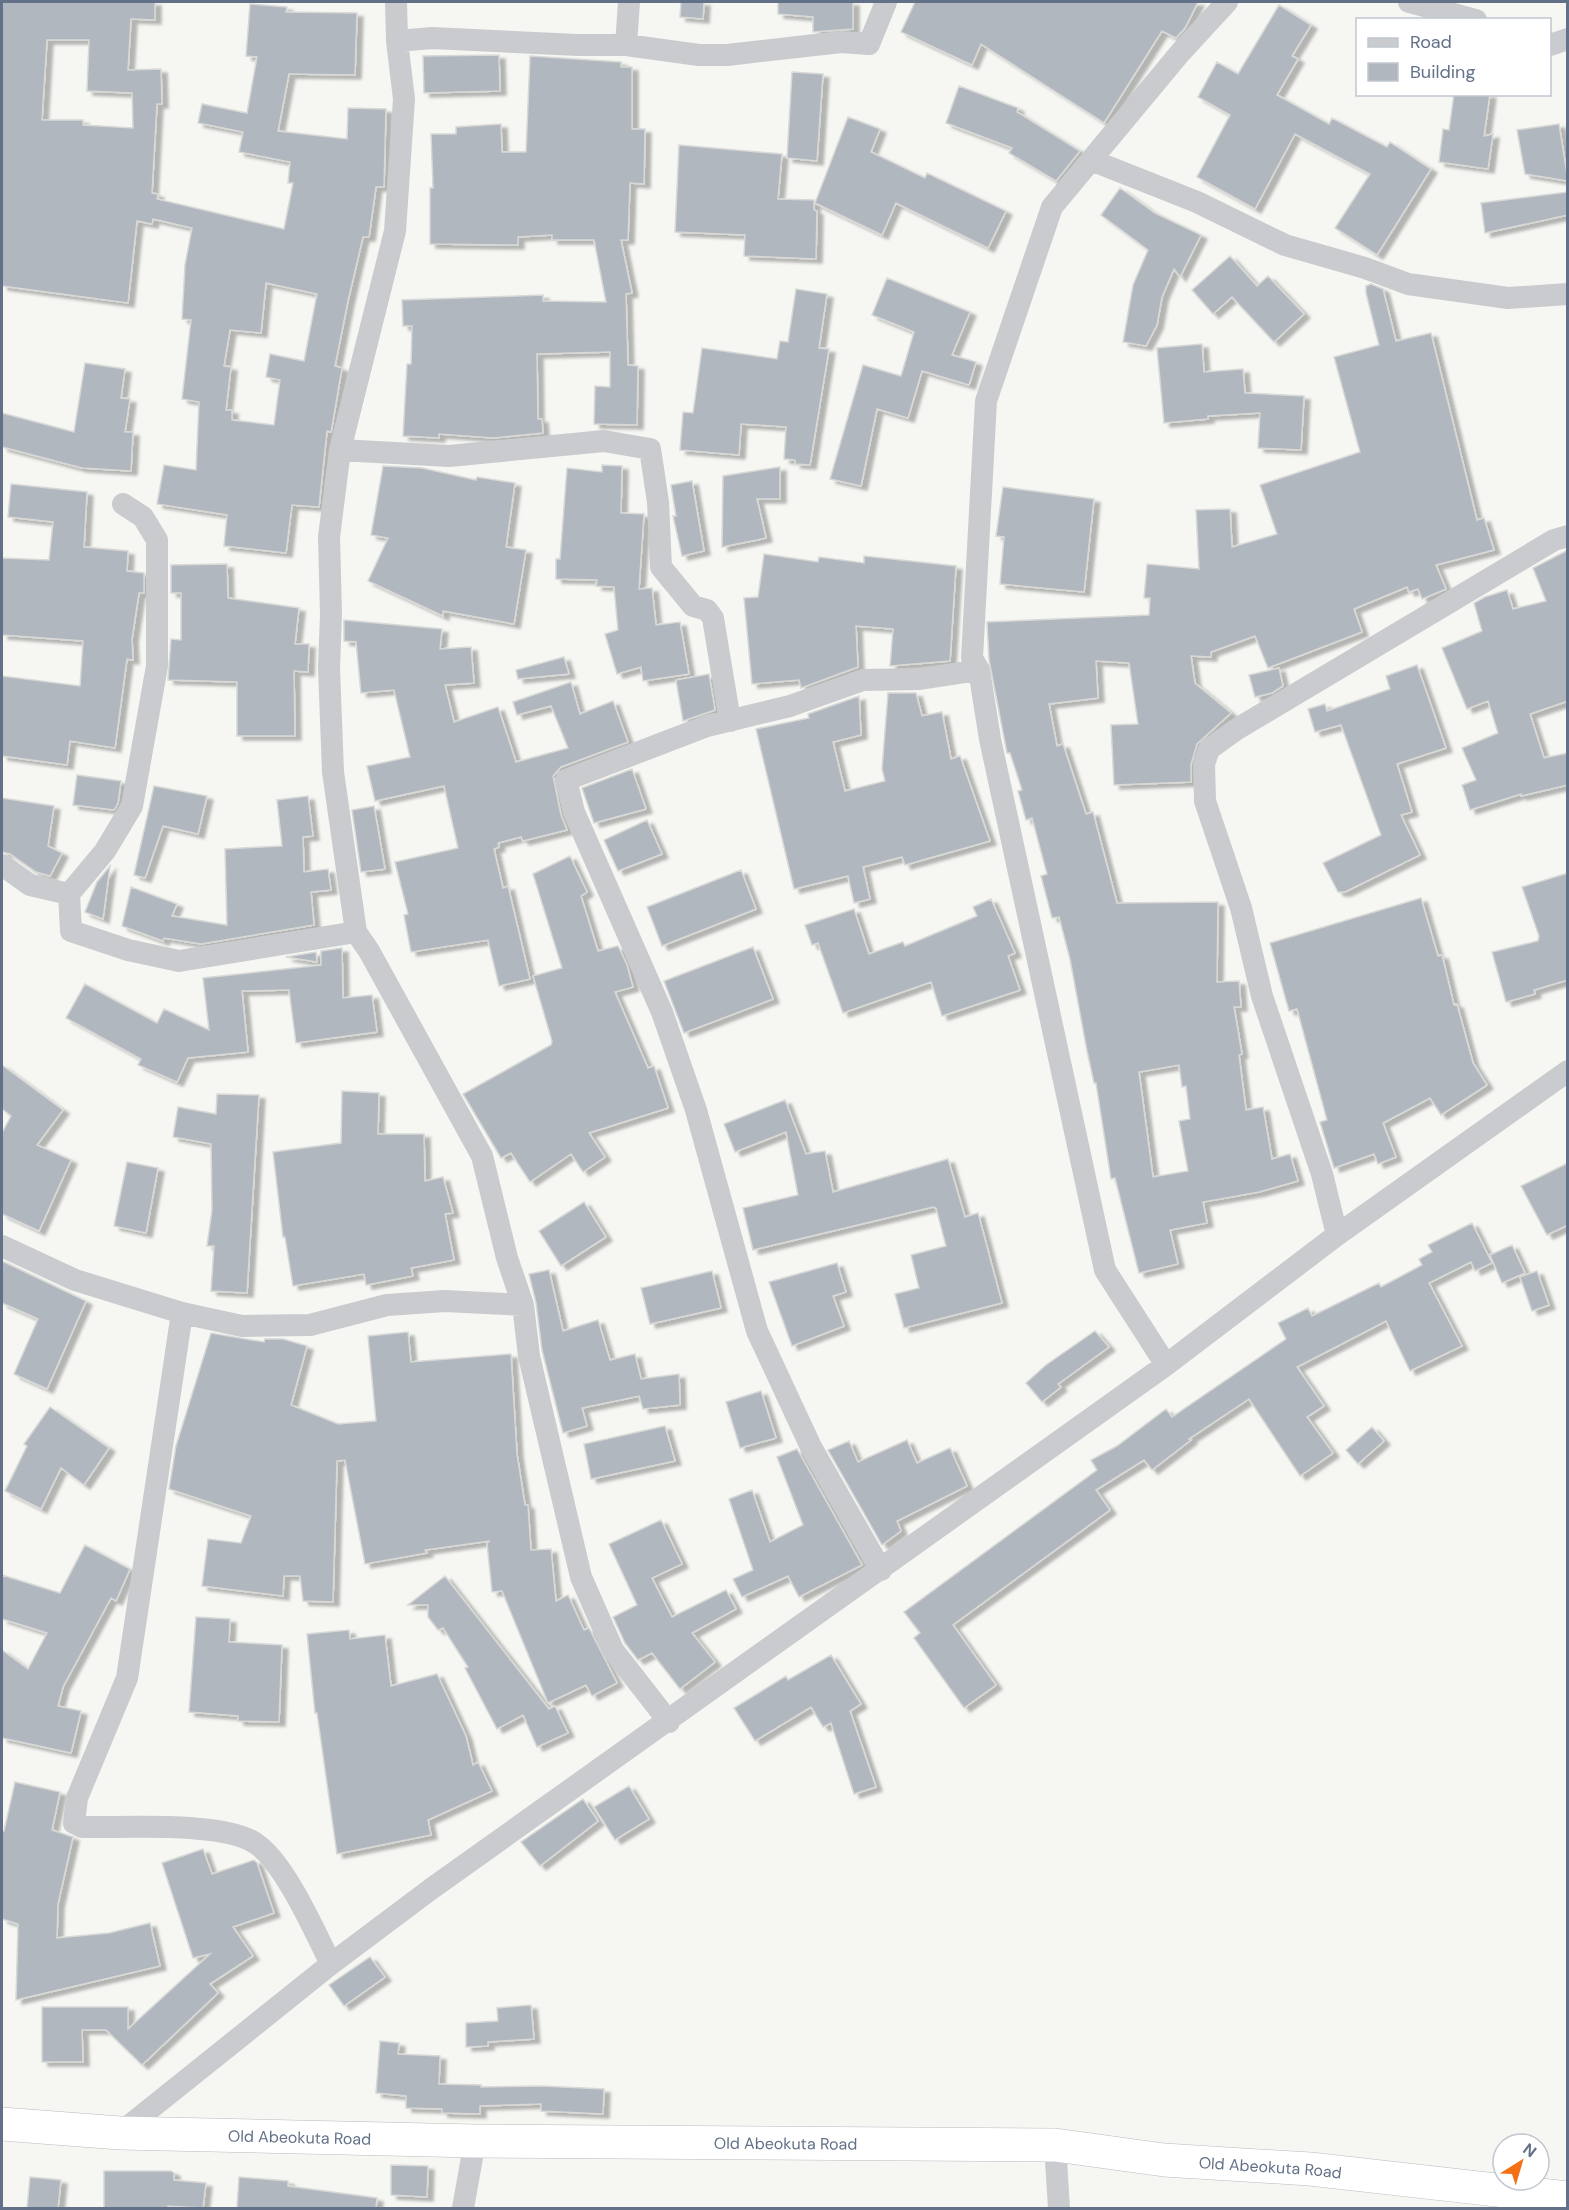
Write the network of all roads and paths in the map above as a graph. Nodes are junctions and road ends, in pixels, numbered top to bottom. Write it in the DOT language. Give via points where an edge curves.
graph roads {
  1 [pos="396,2"];
  2 [pos="629,2"];
  3 [pos="886,2"];
  4 [pos="1227,2"];
  5 [pos="1409,2"];
  6 [pos="1469,18"];
  7 [pos="1568,39"];
  8 [pos="397,41"];
  9 [pos="626,45"];
  10 [pos="1551,45"];
  11 [pos="1091,160"];
  12 [pos="1568,294"];
  13 [pos="340,450"];
  14 [pos="123,504"];
  15 [pos="1568,536"];
  16 [pos="979,670"];
  17 [pos="730,721"];
  18 [pos="2,865"];
  19 [pos="69,894"];
  20 [pos="356,932"];
  21 [pos="1568,1071"];
  22 [pos="1338,1236"];
  23 [pos="2,1246"];
  24 [pos="523,1305"];
  25 [pos="182,1313"];
  26 [pos="1166,1365"];
  27 [pos="881,1570"];
  28 [pos="669,1722"];
  29 [pos="331,1964"];
  30 [pos="2,2124"];
  31 [pos="120,2133"];
  32 [pos="475,2141"];
  33 [pos="1055,2145"];
  34 [pos="1568,2198"];
  35 [pos="463,2208"];
  36 [pos="1059,2208"];
  1 -- 8 [label="street"];
  2 -- 9 [label="street"];
  3 -- 9 [label="street" via="869,44 841,42 708,55"];
  4 -- 11 [label="street"];
  5 -- 6 [label="street"];
  7 -- 10 [label="street"];
  8 -- 9 [label="street" via="432,38"];
  8 -- 13 [label="street" via="404,99 395,231"];
  11 -- 12 [label="street" via="1197,202 1285,246 1408,284 1508,298"];
  11 -- 16 [label="street" via="1052,207 986,400 972,658"];
  13 -- 17 [label="street" via="449,456 604,441 650,449 662,567 693,606 706,610 712,618"];
  13 -- 20 [label="street" via="329,537 329,668 333,772"];
  14 -- 19 [label="street" via="143,517 157,540 157,666 132,806 105,851"];
  15 -- 22 [label="street" via="1554,540 1476,585 1237,729 1209,749 1204,764 1205,801 1241,908 1262,996 1322,1174"];
  16 -- 17 [label="street" via="920,679 863,680 790,706"];
  16 -- 26 [label="street" via="1105,1270"];
  17 -- 27 [label="street" via="707,726 566,780 574,812 662,1012 696,1110 757,1331 811,1447"];
  18 -- 19 [label="street" via="30,885"];
  19 -- 20 [label="street" via="71,931 128,950 179,961"];
  20 -- 24 [label="street" via="482,1156"];
  21 -- 22 [label="street"];
  22 -- 26 [label="street"];
  23 -- 25 [label="street" via="75,1280"];
  24 -- 25 [label="street" via="446,1301 387,1305 310,1325 242,1326"];
  24 -- 28 [label="street" via="529,1356 581,1577 613,1650"];
  25 -- 29 [label="street" via="127,1678 77,1798 74,1823 82,1827 229,1832 256,1844 286,1878"];
  26 -- 27 [label="street"];
  27 -- 28 [label="street"];
  28 -- 29 [label="street"];
  29 -- 31 [label="street"];
  30 -- 31 [label="highway, Old Abeokuta Road"];
  31 -- 32 [label="highway, Old Abeokuta Road"];
  32 -- 33 [label="highway, Old Abeokuta Road"];
  32 -- 35 [label="street"];
  33 -- 34 [label="highway, Old Abeokuta Road" via="1164,2160 1310,2169"];
  33 -- 36 [label="street"];
}
